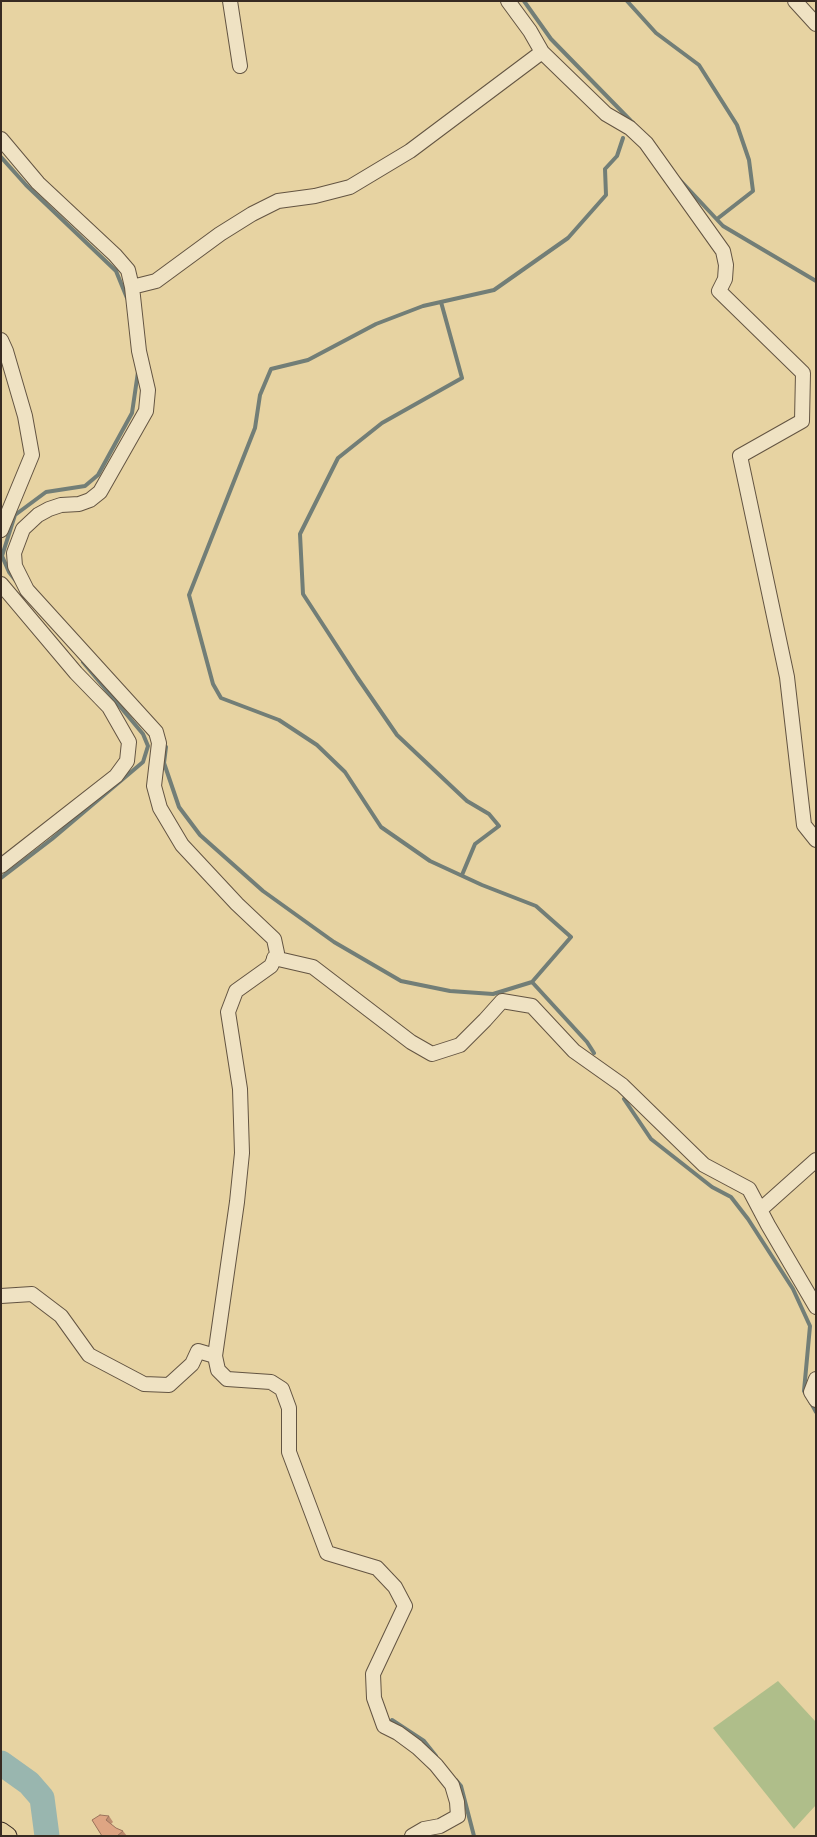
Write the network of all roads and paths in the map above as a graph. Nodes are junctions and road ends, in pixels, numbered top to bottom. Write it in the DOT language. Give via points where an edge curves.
graph roads {
  1 [pos="230,1"];
  2 [pos="508,1"];
  3 [pos="795,1"];
  4 [pos="816,24"];
  5 [pos="542,52"];
  6 [pos="240,66"];
  7 [pos="1,139"];
  8 [pos="132,287"];
  9 [pos="1,340"];
  10 [pos="1,530"];
  11 [pos="1,584"];
  12 [pos="816,840"];
  13 [pos="1,866"];
  14 [pos="274,958"];
  15 [pos="816,1160"];
  16 [pos="760,1210"];
  17 [pos="1,1296"];
  18 [pos="816,1308"];
  19 [pos="215,1356"];
  20 [pos="816,1379"];
  21 [pos="816,1400"];
  22 [pos="1,1831"];
  23 [pos="8,1836"];
  24 [pos="412,1836"];
  1 -- 6 [label="street"];
  2 -- 5 [label="street"];
  3 -- 4 [label="street"];
  5 -- 8 [label="street" via="410,151 350,187 315,196 278,201 220,234 156,281"];
  5 -- 12 [label="street" via="606,114 630,128 646,143 723,251 725,279 719,291 803,373 802,421 740,456 787,677 804,825"];
  7 -- 8 [label="street" via="38,183 116,254 128,270"];
  8 -- 14 [label="street" via="139,350 148,390 146,411 100,492 90,500 79,504 61,505 38,515 23,529 14,553 14,566 27,590 156,732 159,743 154,786 160,808 182,845 274,939"];
  9 -- 10 [label="street" via="25,416 32,455"];
  11 -- 13 [label="street" via="76,673 109,707 128,742 127,761 116,776"];
  14 -- 16 [label="street" via="313,967 410,1042 432,1054 460,1045 502,1001 532,1006 574,1050 622,1085 704,1165 749,1189"];
  14 -- 19 [label="street" via="271,966 236,991 228,1012 240,1089 242,1153"];
  15 -- 16 [label="street"];
  16 -- 18 [label="street"];
  17 -- 19 [label="street" via="32,1294 61,1316 89,1355 144,1384 169,1385 192,1364 198,1351"];
  19 -- 24 [label="street" via="218,1370 227,1379 271,1382 282,1389 289,1408 289,1452 327,1553 377,1568 395,1587 405,1606 373,1674 374,1698 384,1726 417,1747 452,1785 458,1816"];
  20 -- 21 [label="street" via="811,1392"];
  22 -- 23 [label="main road"];
}
